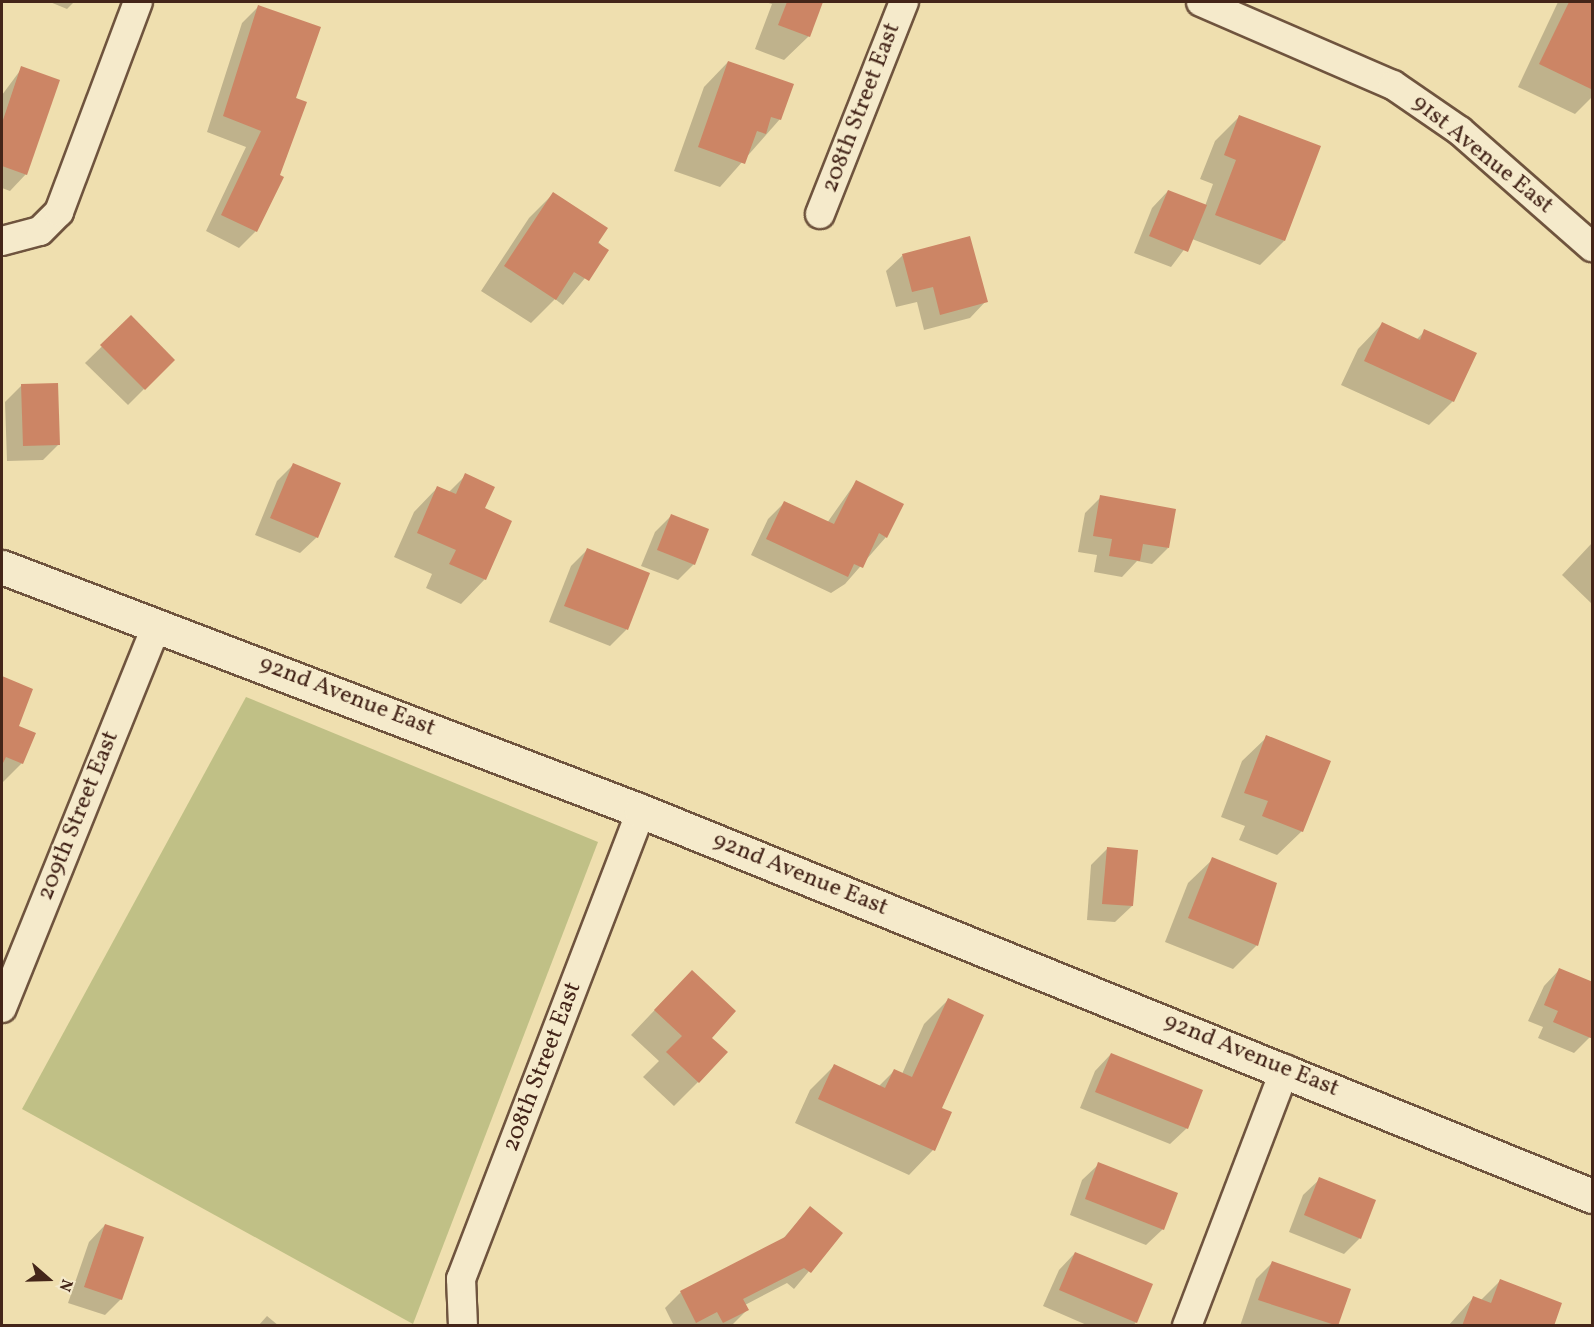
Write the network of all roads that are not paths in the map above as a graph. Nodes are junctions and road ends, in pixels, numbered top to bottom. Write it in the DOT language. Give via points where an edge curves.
graph roads {
  1 [pos="138,2"];
  2 [pos="904,2"];
  3 [pos="1201,2"];
  4 [pos="820,214"];
  5 [pos="2,241"];
  6 [pos="1593,247"];
  7 [pos="2,567"];
  8 [pos="157,624"];
  9 [pos="641,811"];
  10 [pos="2,1008"];
  11 [pos="1284,1069"];
  12 [pos="1593,1196"];
  13 [pos="463,1326"];
  14 [pos="1187,1326"];
  1 -- 5 [label="street" via="59,212 40,231"];
  2 -- 4 [label="street, 208th Street East"];
  3 -- 6 [label="street, 91st Avenue East" via="1394,85 1460,131"];
  7 -- 8 [label="street, 92nd Avenue East"];
  8 -- 9 [label="street, 92nd Avenue East"];
  8 -- 10 [label="street, 209th Street East"];
  9 -- 11 [label="street, 92nd Avenue East"];
  9 -- 13 [label="street, 208th Street East" via="461,1279"];
  11 -- 12 [label="street, 92nd Avenue East"];
  11 -- 14 [label="street"];
}
